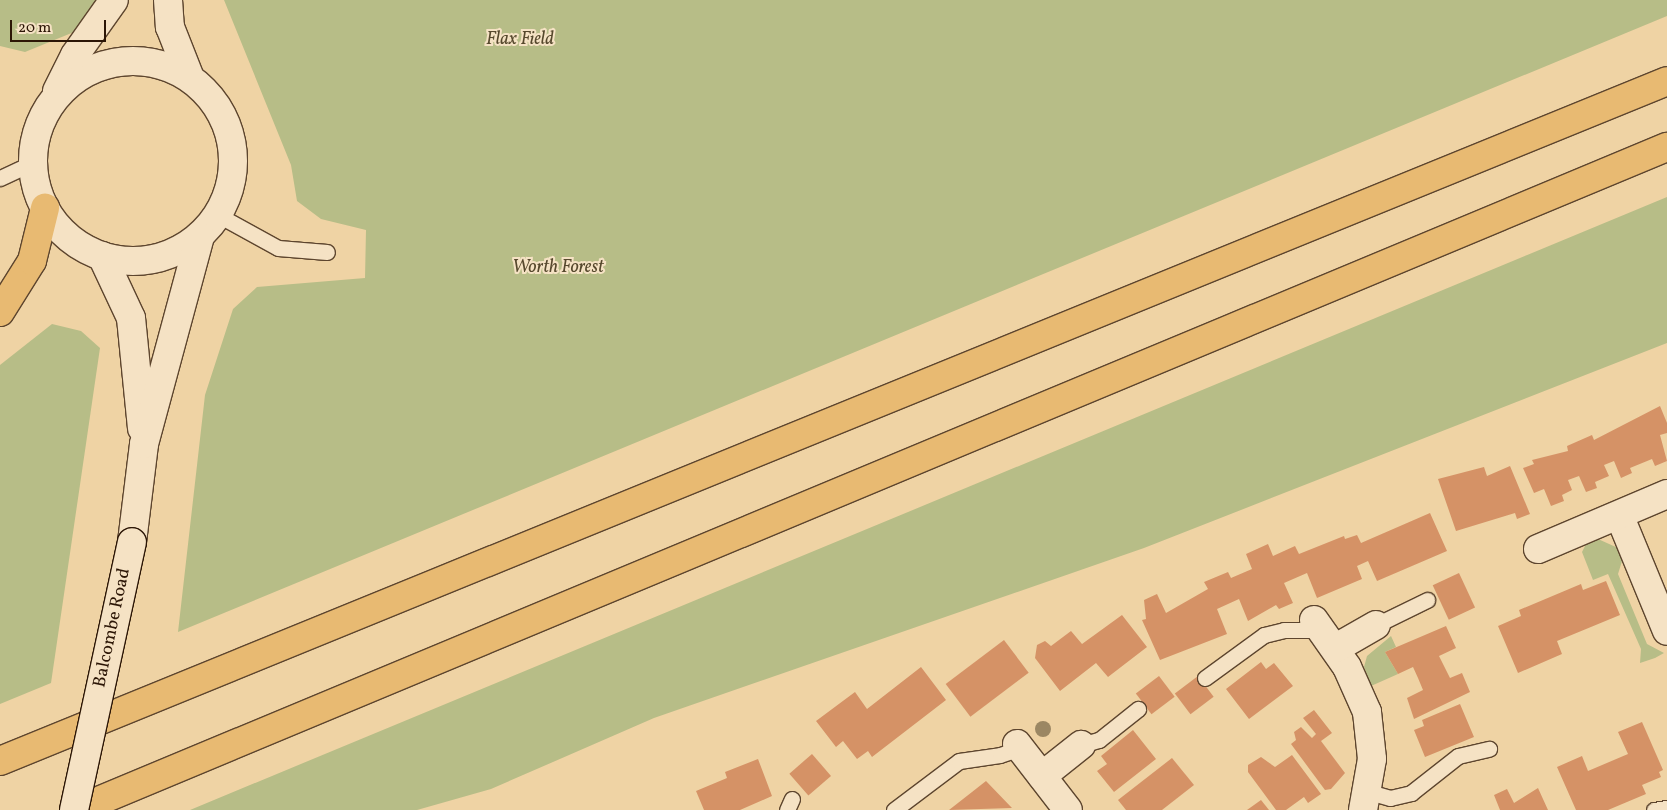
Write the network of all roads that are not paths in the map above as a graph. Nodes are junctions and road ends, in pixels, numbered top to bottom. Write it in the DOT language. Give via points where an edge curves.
graph roads {
  1 [pos="114,0"];
  2 [pos="168,0"];
  3 [pos="190,78"];
  4 [pos="1667,81"];
  5 [pos="53,99"];
  6 [pos="1667,147"];
  7 [pos="32,163"];
  8 [pos="0,178"];
  9 [pos="45,208"];
  10 [pos="218,215"];
  11 [pos="200,236"];
  12 [pos="327,252"];
  13 [pos="102,256"];
  14 [pos="0,312"];
  15 [pos="144,444"];
  16 [pos="1667,494"];
  17 [pos="1620,517"];
  18 [pos="1538,549"];
  19 [pos="1427,600"];
  20 [pos="1376,625"];
  21 [pos="1667,631"];
  22 [pos="1324,633"];
  23 [pos="1205,678"];
  24 [pos="1138,709"];
  25 [pos="1081,745"];
  26 [pos="1018,746"];
  27 [pos="1489,748"];
  28 [pos="0,762"];
  29 [pos="1042,776"];
  30 [pos="1366,801"];
  31 [pos="1667,808"];
  32 [pos="76,810"];
  33 [pos="894,810"];
  34 [pos="1068,810"];
  35 [pos="1654,810"];
  1 -- 5 [label="main road" via="76,55"];
  2 -- 3 [label="main road" via="170,27"];
  3 -- 5 [label="main road" via="161,64 132,60 102,65 75,78"];
  3 -- 10 [label="main road" via="212,99 228,125 234,156 230,186"];
  4 -- 28 [label="highway"];
  5 -- 7 [label="main road" via="37,130"];
  6 -- 32 [label="highway"];
  7 -- 8 [label="lane"];
  7 -- 9 [label="main road"];
  9 -- 13 [label="main road" via="60,229"];
  9 -- 14 [label="highway" via="32,261"];
  10 -- 11 [label="main road"];
  10 -- 12 [label="lane" via="278,248"];
  11 -- 13 [label="main road" via="171,254 137,261"];
  11 -- 15 [label="main road, Balcombe Road"];
  13 -- 15 [label="main road, Balcombe Road" via="131,318"];
  15 -- 32 [label="main road, Balcombe Road, bridge" via="132,542"];
  16 -- 17 [label="main road"];
  17 -- 18 [label="main road"];
  17 -- 21 [label="main road"];
  19 -- 20 [label="lane"];
  20 -- 22 [label="main road"];
  22 -- 23 [label="lane" via="1284,630 1264,635"];
  22 -- 30 [label="main road" via="1367,712 1372,759"];
  24 -- 25 [label="lane" via="1099,740"];
  25 -- 29 [label="main road"];
  26 -- 29 [label="main road"];
  26 -- 33 [label="lane" via="959,761"];
  27 -- 30 [label="lane" via="1458,756 1411,793"];
  29 -- 34 [label="main road"];
  31 -- 35 [label="lane"];
}
